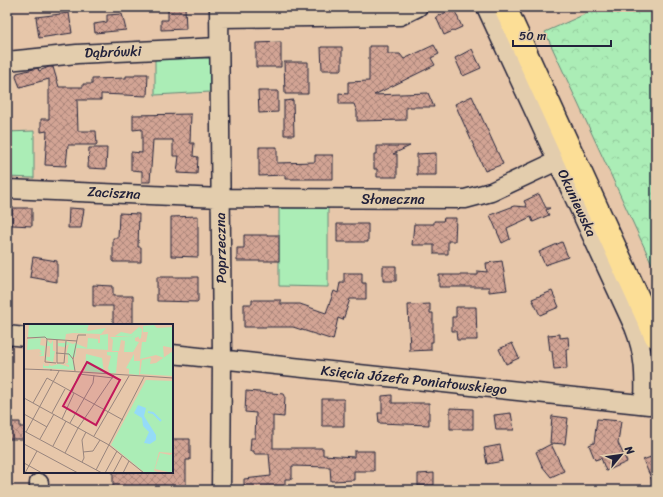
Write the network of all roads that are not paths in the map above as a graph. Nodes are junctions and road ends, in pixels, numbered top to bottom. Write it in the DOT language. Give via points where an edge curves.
graph roads {
  1 [pos="418,7"];
  2 [pos="486,7"];
  3 [pos="505,7"];
  4 [pos="219,13"];
  5 [pos="219,48"];
  6 [pos="7,61"];
  7 [pos="557,161"];
  8 [pos="7,189"];
  9 [pos="220,198"];
  10 [pos="7,335"];
  11 [pos="24,337"];
  12 [pos="656,337"];
  13 [pos="173,354"];
  14 [pos="222,359"];
  15 [pos="650,404"];
  16 [pos="221,490"];
  1 -- 4 [label="street" via="400,16"];
  2 -- 7 [label="street, Okuniewska"];
  3 -- 12 [label="main road, Okuniewska"];
  4 -- 5 [label="street, Poprzeczna"];
  5 -- 6 [label="street, Dąbrówki" via="77,54"];
  5 -- 9 [label="street, Poprzeczna"];
  7 -- 9 [label="street, Słoneczna" via="491,192 465,199"];
  7 -- 15 [label="street, Okuniewska" via="641,344"];
  8 -- 9 [label="street, Zaciszna"];
  9 -- 14 [label="street, Poprzeczna"];
  10 -- 11 [label="street"];
  13 -- 14 [label="street, Księcia Józefa Poniatowskiego"];
  14 -- 15 [label="street, Księcia Józefa Poniatowskiego"];
  14 -- 16 [label="street, Poprzeczna"];
}
